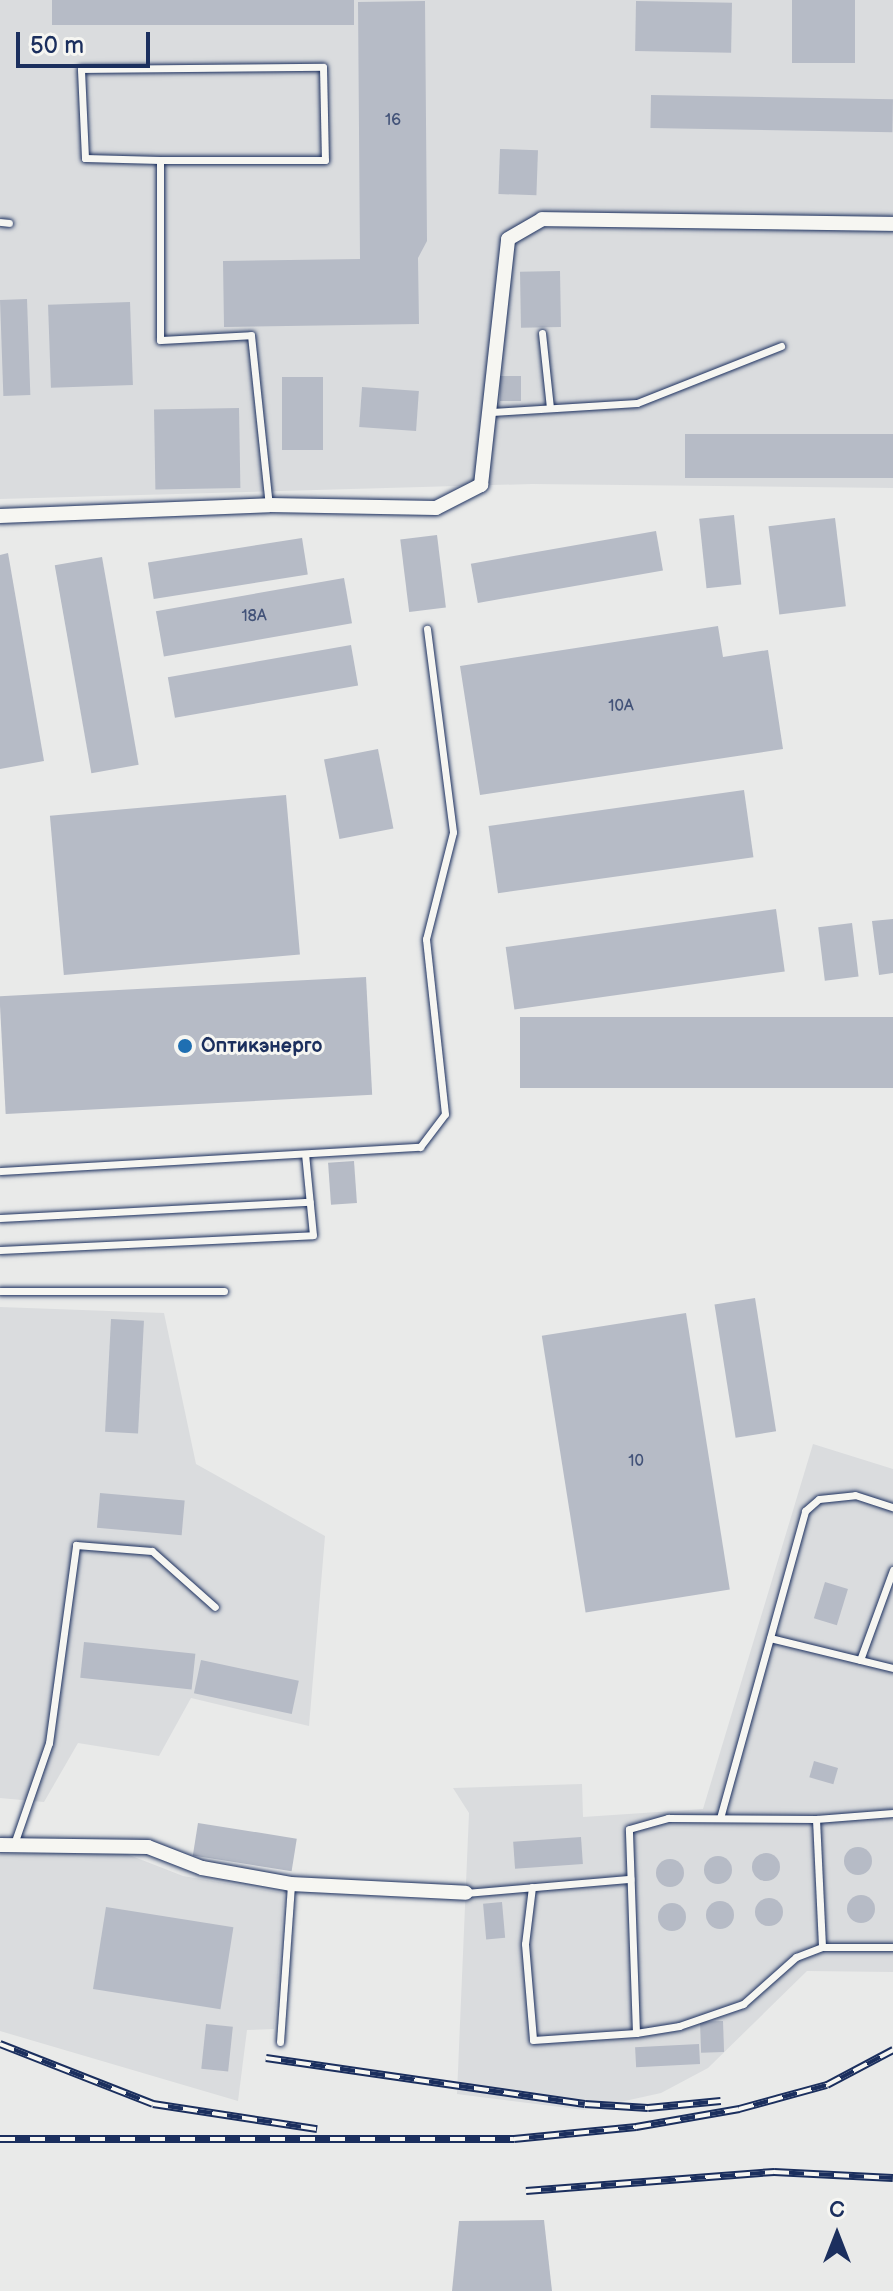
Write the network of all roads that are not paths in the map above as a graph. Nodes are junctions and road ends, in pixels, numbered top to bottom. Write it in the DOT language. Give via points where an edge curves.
graph roads {
  1 [pos="160,160"];
  2 [pos="893,224"];
  3 [pos="542,333"];
  4 [pos="781,346"];
  5 [pos="550,408"];
  6 [pos="492,412"];
  7 [pos="269,505"];
  8 [pos="0,516"];
  9 [pos="427,629"];
  10 [pos="305,1154"];
  11 [pos="0,1171"];
  12 [pos="310,1202"];
  13 [pos="0,1218"];
  14 [pos="0,1250"];
  15 [pos="0,1291"];
  16 [pos="224,1291"];
  17 [pos="893,1507"];
  18 [pos="893,1570"];
  19 [pos="215,1607"];
  20 [pos="770,1638"];
  21 [pos="860,1660"];
  22 [pos="893,1668"];
  23 [pos="893,1813"];
  24 [pos="720,1818"];
  25 [pos="816,1819"];
  26 [pos="7,1844"];
  27 [pos="630,1879"];
  28 [pos="291,1884"];
  29 [pos="532,1887"];
  30 [pos="466,1893"];
  31 [pos="822,1947"];
  32 [pos="893,1947"];
  33 [pos="636,2033"];
  34 [pos="280,2042"];
  1 -- 1 [label="lane" via="325,160 323,67 81,69 85,158"];
  1 -- 7 [label="lane" via="160,340 251,335"];
  2 -- 6 [label="street" via="542,219 508,239"];
  3 -- 5 [label="lane"];
  4 -- 5 [label="lane" via="637,403"];
  5 -- 6 [label="lane"];
  6 -- 7 [label="street" via="481,485 436,508"];
  7 -- 8 [label="street"];
  9 -- 10 [label="lane" via="453,832 426,939 445,1114 420,1147"];
  10 -- 11 [label="lane"];
  10 -- 12 [label="lane"];
  12 -- 13 [label="lane"];
  12 -- 14 [label="lane" via="313,1235"];
  15 -- 16 [label="lane"];
  17 -- 20 [label="lane" via="855,1495 819,1499 805,1511"];
  18 -- 21 [label="lane"];
  19 -- 26 [label="lane" via="152,1551 76,1545 49,1743"];
  20 -- 21 [label="lane"];
  20 -- 24 [label="lane"];
  21 -- 22 [label="lane"];
  23 -- 25 [label="lane"];
  24 -- 25 [label="lane"];
  24 -- 27 [label="lane" via="668,1818 629,1829"];
  25 -- 31 [label="lane"];
  26 -- 28 [label="street" via="148,1847 202,1868"];
  27 -- 29 [label="lane"];
  27 -- 33 [label="lane"];
  28 -- 30 [label="street"];
  28 -- 34 [label="lane"];
  29 -- 30 [label="lane"];
  29 -- 33 [label="lane" via="525,1944 533,2040"];
  31 -- 32 [label="lane"];
  31 -- 33 [label="lane" via="796,1957 743,2004 679,2026"];
}
